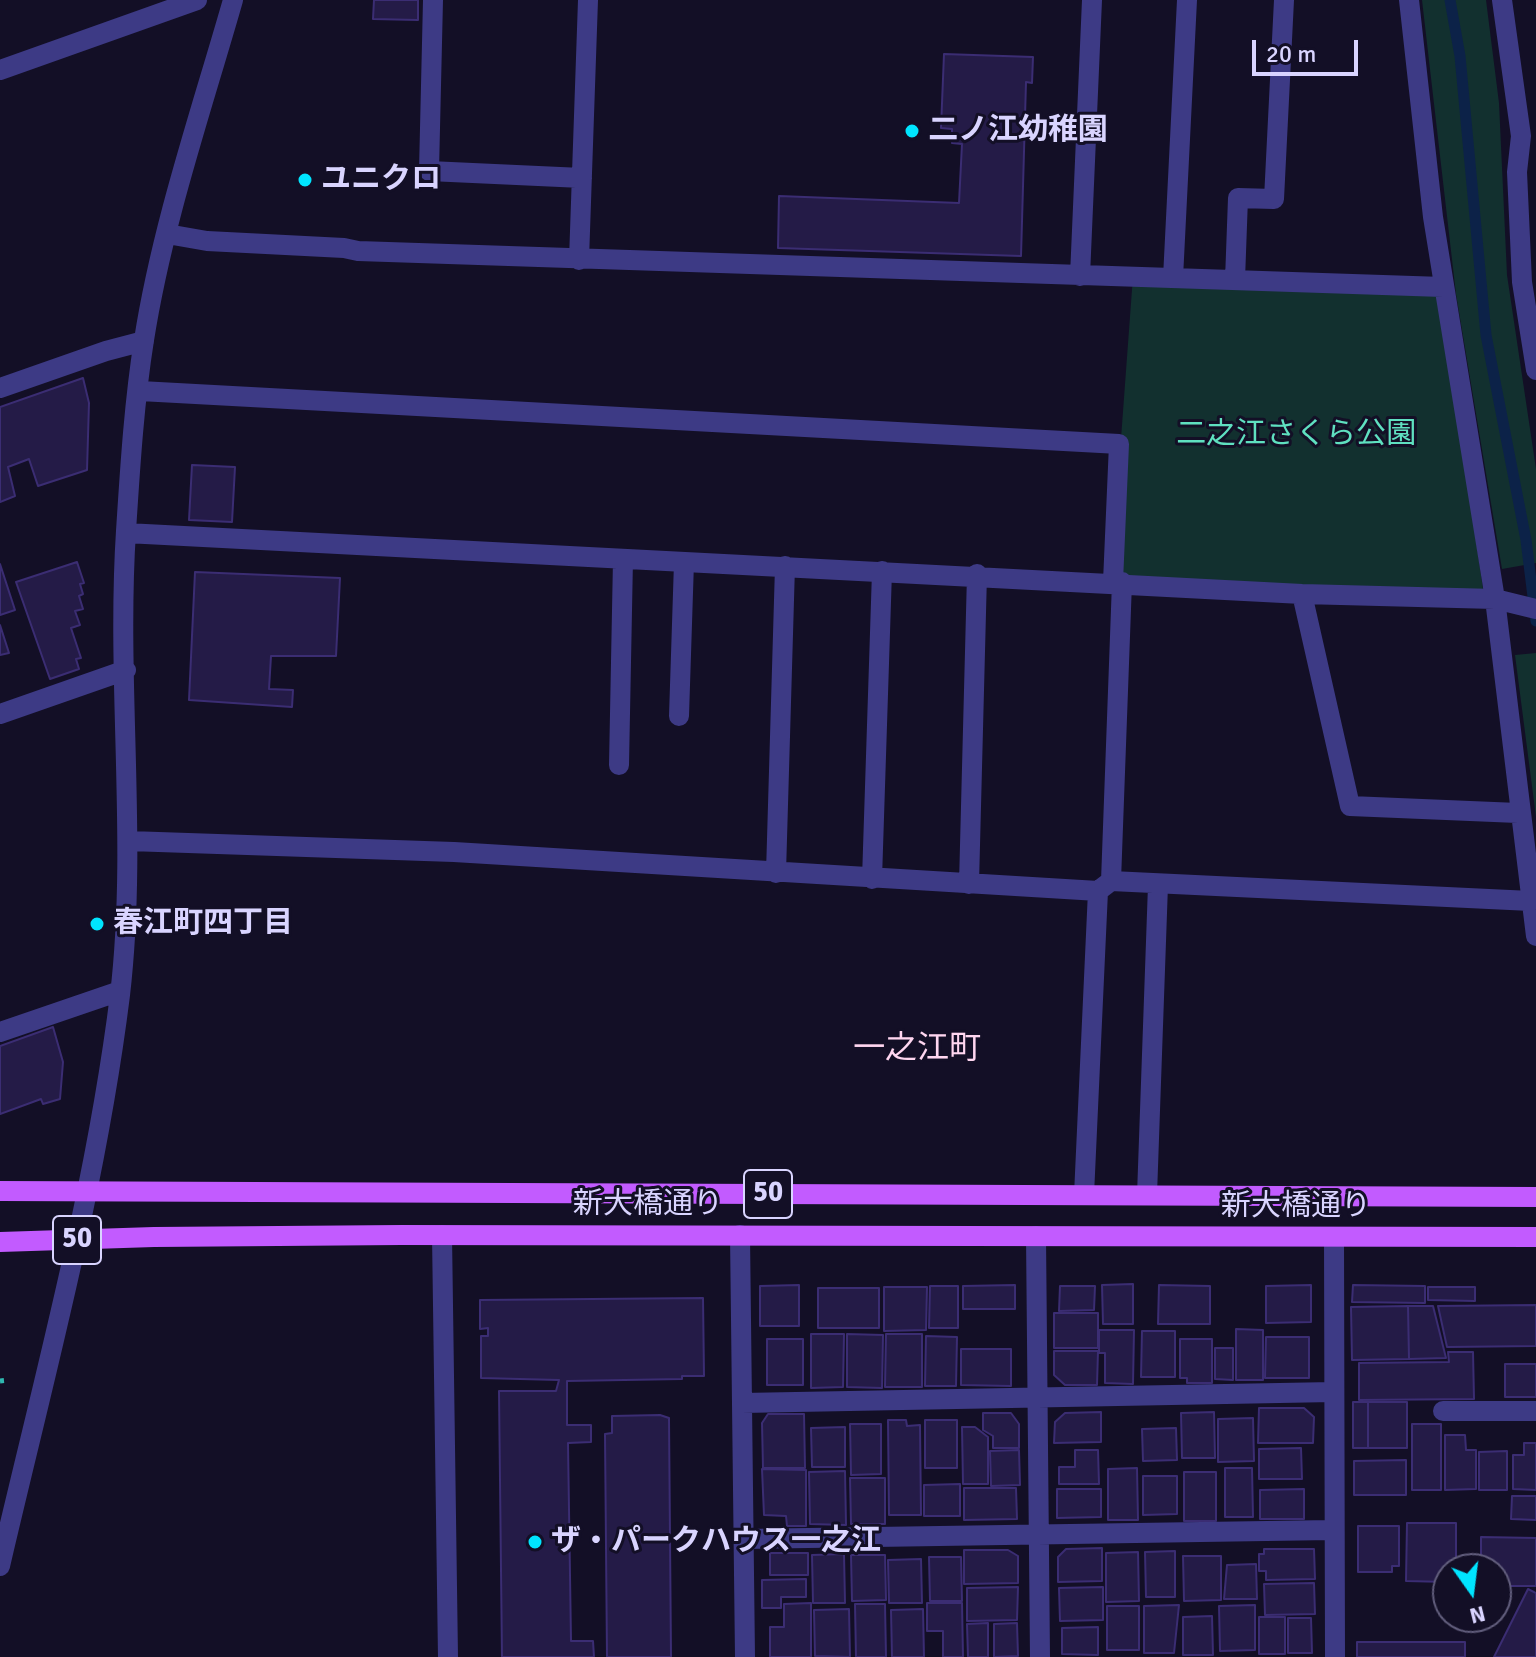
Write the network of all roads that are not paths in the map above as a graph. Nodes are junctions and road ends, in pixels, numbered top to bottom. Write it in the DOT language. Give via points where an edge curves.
graph roads {
  1 [pos="197,0"];
  2 [pos="233,0"];
  3 [pos="433,0"];
  4 [pos="588,0"];
  5 [pos="1092,0"];
  6 [pos="1187,0"];
  7 [pos="1284,0"];
  8 [pos="1409,0"];
  9 [pos="1502,0"];
  10 [pos="0,70"];
  11 [pos="1529,137"];
  12 [pos="582,178"];
  13 [pos="167,234"];
  14 [pos="579,260"];
  15 [pos="1080,276"];
  16 [pos="1173,278"];
  17 [pos="1235,280"];
  18 [pos="1443,287"];
  19 [pos="144,341"];
  20 [pos="1536,370"];
  21 [pos="0,388"];
  22 [pos="140,391"];
  23 [pos="126,533"];
  24 [pos="623,559"];
  25 [pos="684,562"];
  26 [pos="785,566"];
  27 [pos="882,571"];
  28 [pos="977,574"];
  29 [pos="1118,582"];
  30 [pos="1302,594"];
  31 [pos="1495,599"];
  32 [pos="1536,609"];
  33 [pos="126,670"];
  34 [pos="0,714"];
  35 [pos="679,716"];
  36 [pos="619,765"];
  37 [pos="1518,813"];
  38 [pos="129,841"];
  39 [pos="776,873"];
  40 [pos="872,879"];
  41 [pos="969,884"];
  42 [pos="1158,885"];
  43 [pos="1105,886"];
  44 [pos="1531,901"];
  45 [pos="1536,936"];
  46 [pos="120,991"];
  47 [pos="0,1032"];
  48 [pos="0,1191"];
  49 [pos="87,1192"];
  50 [pos="1084,1195"];
  51 [pos="1147,1195"];
  52 [pos="1536,1197"];
  53 [pos="442,1235"];
  54 [pos="740,1235"];
  55 [pos="1036,1236"];
  56 [pos="1334,1237"];
  57 [pos="1536,1237"];
  58 [pos="76,1240"];
  59 [pos="0,1242"];
  60 [pos="1333,1392"];
  61 [pos="1037,1399"];
  62 [pos="742,1403"];
  63 [pos="1443,1411"];
  64 [pos="1536,1411"];
  65 [pos="1332,1530"];
  66 [pos="1038,1535"];
  67 [pos="743,1539"];
  68 [pos="0,1566"];
  69 [pos="448,1657"];
  70 [pos="745,1657"];
  71 [pos="1040,1657"];
  72 [pos="1335,1657"];
  1 -- 10 [label="street"];
  2 -- 13 [label="street"];
  3 -- 12 [label="street" via="429,171"];
  4 -- 12 [label="street"];
  5 -- 15 [label="street"];
  6 -- 16 [label="street"];
  7 -- 17 [label="street" via="1274,199 1238,198"];
  8 -- 18 [label="street"];
  9 -- 11 [label="street"];
  11 -- 20 [label="street" via="1517,172 1522,282"];
  12 -- 14 [label="street"];
  13 -- 14 [label="street" via="358,251"];
  13 -- 19 [label="street"];
  14 -- 15 [label="street"];
  15 -- 16 [label="street"];
  16 -- 17 [label="street"];
  17 -- 18 [label="street"];
  18 -- 31 [label="street"];
  19 -- 21 [label="street"];
  19 -- 22 [label="street"];
  22 -- 23 [label="street"];
  22 -- 29 [label="street" via="1119,444"];
  23 -- 24 [label="street"];
  23 -- 33 [label="street"];
  24 -- 25 [label="street"];
  24 -- 36 [label="street"];
  25 -- 26 [label="street"];
  25 -- 35 [label="street"];
  26 -- 27 [label="street"];
  26 -- 39 [label="street"];
  27 -- 28 [label="street"];
  27 -- 40 [label="street"];
  28 -- 29 [label="street"];
  28 -- 41 [label="street"];
  29 -- 30 [label="street"];
  29 -- 43 [label="street"];
  30 -- 31 [label="street"];
  30 -- 37 [label="street" via="1350,806"];
  31 -- 32 [label="street"];
  31 -- 37 [label="street"];
  33 -- 34 [label="street"];
  33 -- 38 [label="street"];
  37 -- 44 [label="street"];
  38 -- 39 [label="street" via="454,852"];
  38 -- 46 [label="street"];
  39 -- 40 [label="street"];
  40 -- 41 [label="street"];
  41 -- 43 [label="street"];
  42 -- 43 [label="street"];
  42 -- 44 [label="street"];
  42 -- 51 [label="street"];
  43 -- 50 [label="street"];
  44 -- 45 [label="street"];
  46 -- 47 [label="street"];
  46 -- 49 [label="street"];
  48 -- 49 [label="main road, 新大橋通り / 50"];
  49 -- 50 [label="main road, 新大橋通り / 50"];
  49 -- 58 [label="street"];
  50 -- 51 [label="main road, 新大橋通り / 50"];
  51 -- 52 [label="main road, 新大橋通り / 50"];
  53 -- 54 [label="main road, 新大橋通り / 50"];
  53 -- 58 [label="main road, 新大橋通り / 50"];
  53 -- 69 [label="street"];
  54 -- 55 [label="main road, 新大橋通り / 50"];
  54 -- 62 [label="street"];
  55 -- 56 [label="main road, 新大橋通り / 50"];
  55 -- 61 [label="street"];
  56 -- 57 [label="main road, 新大橋通り / 50"];
  56 -- 60 [label="street"];
  58 -- 59 [label="main road, 新大橋通り / 50"];
  58 -- 68 [label="street"];
  60 -- 61 [label="street"];
  60 -- 65 [label="street"];
  61 -- 62 [label="street"];
  61 -- 66 [label="street"];
  62 -- 67 [label="street"];
  63 -- 64 [label="street"];
  65 -- 66 [label="street"];
  65 -- 72 [label="street"];
  66 -- 67 [label="street"];
  66 -- 71 [label="street"];
  67 -- 70 [label="street"];
}
